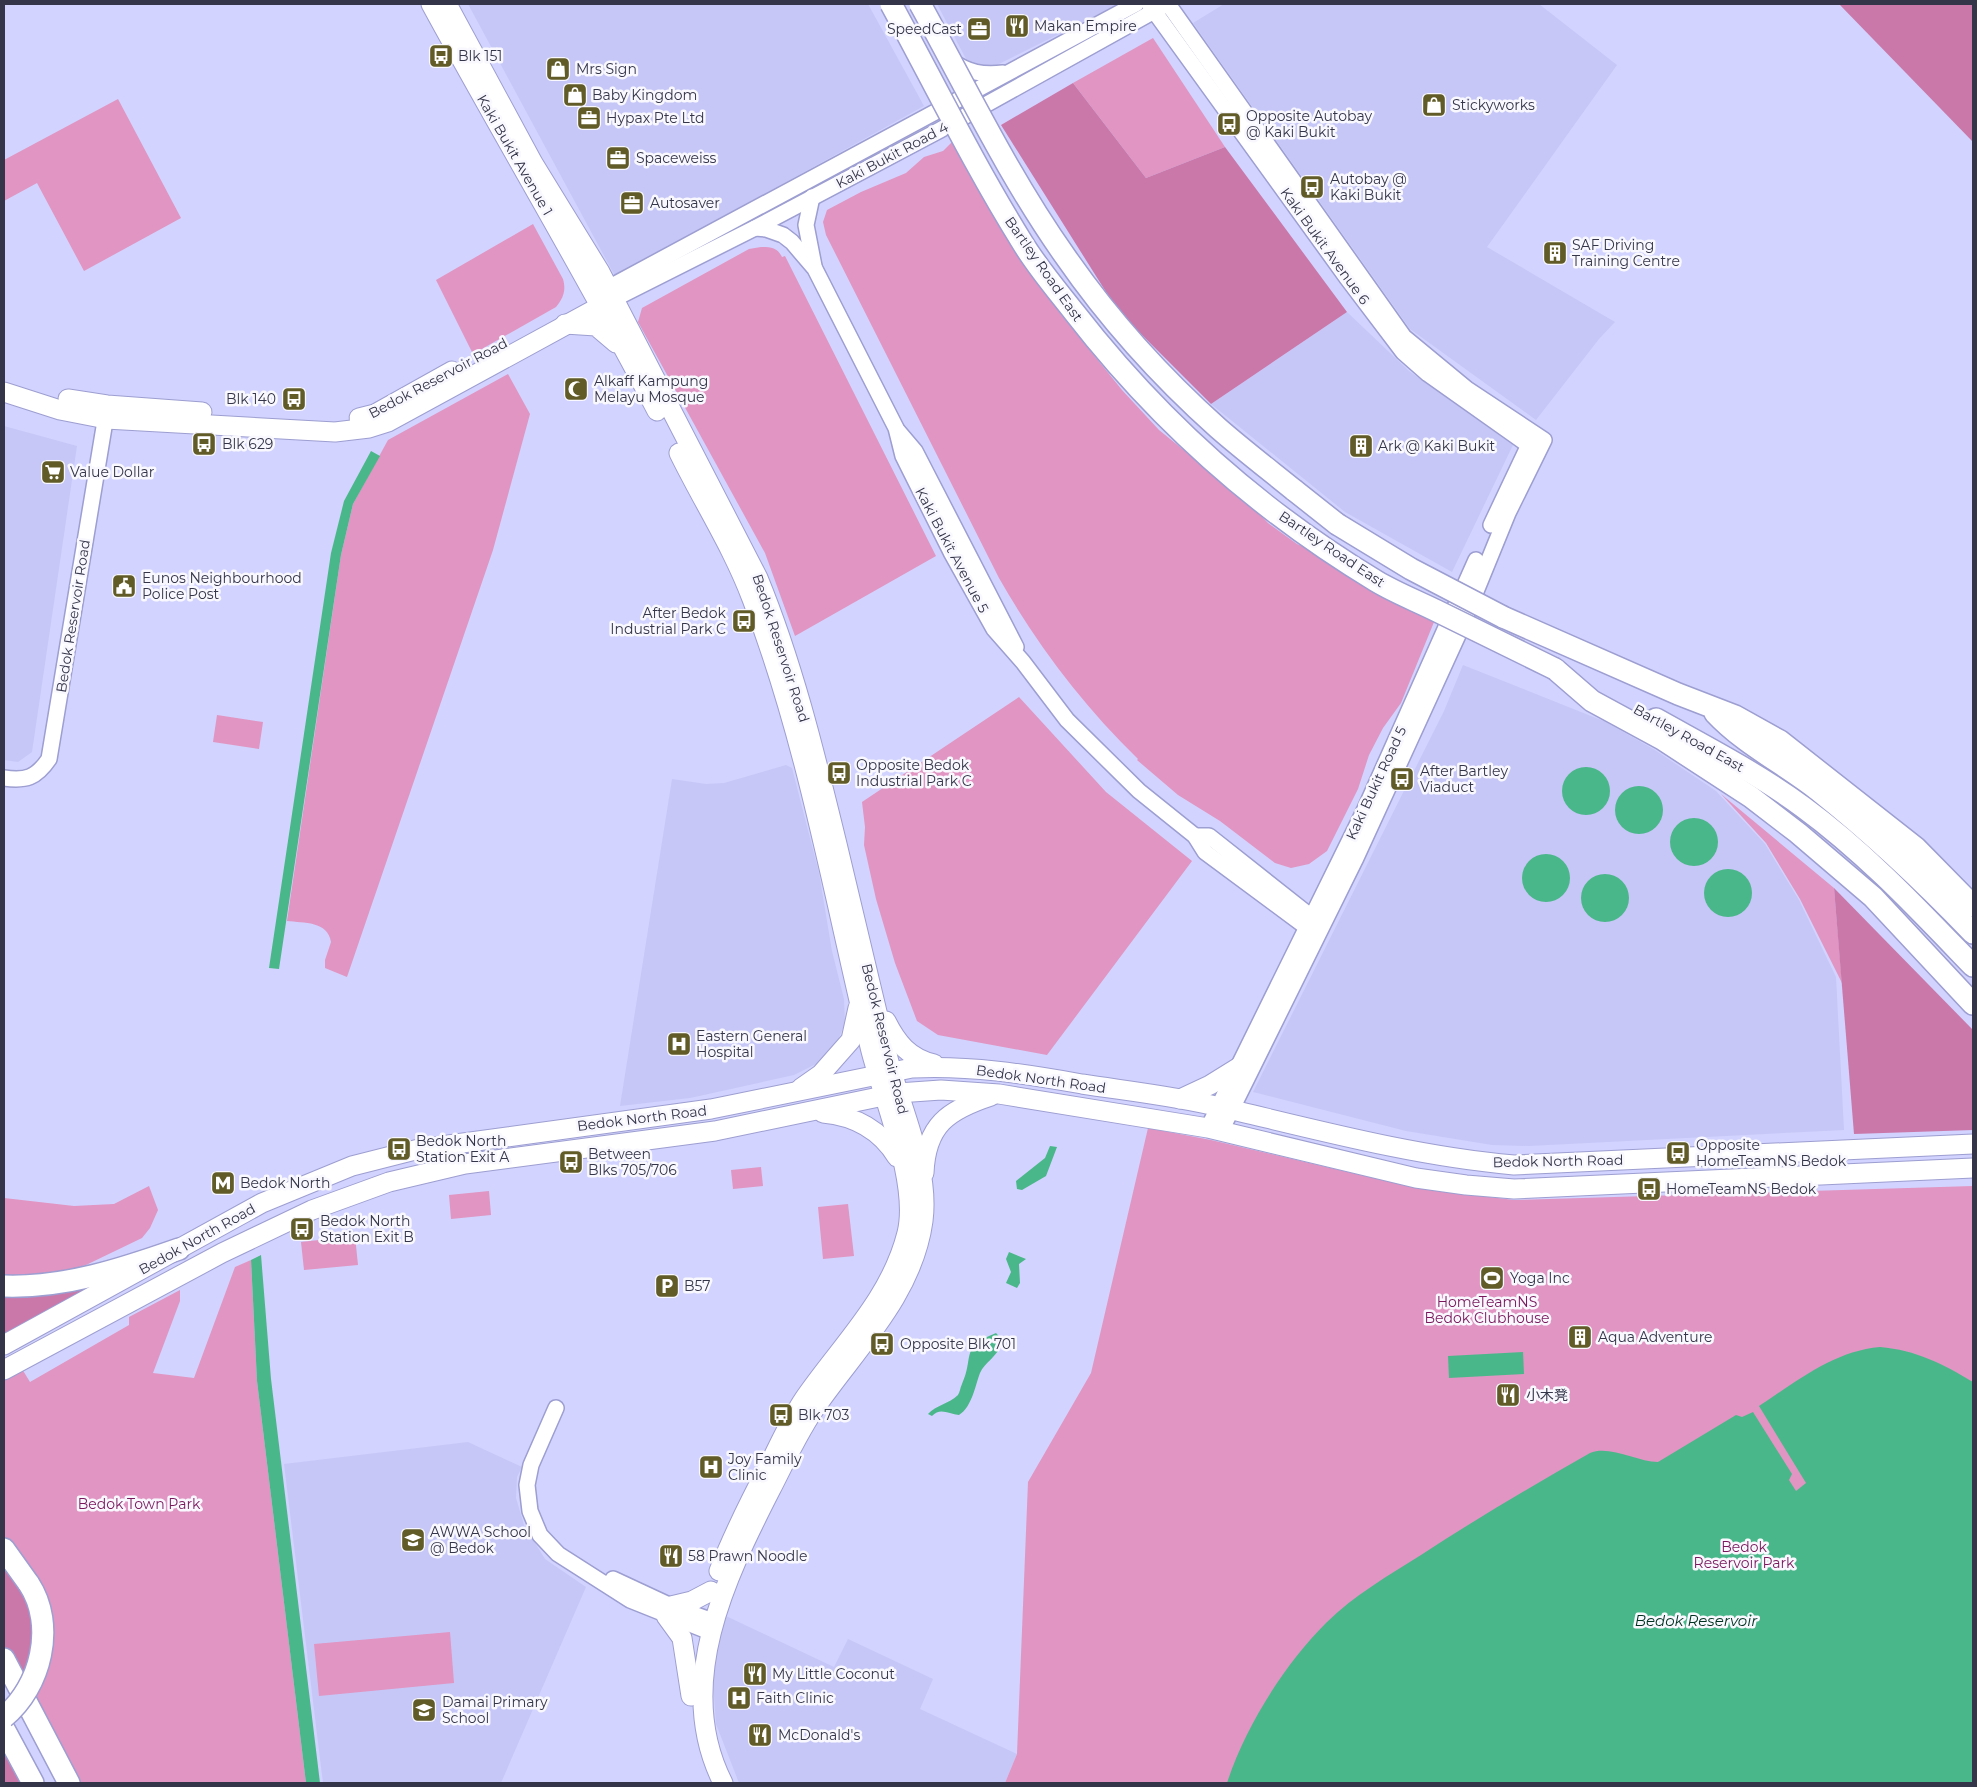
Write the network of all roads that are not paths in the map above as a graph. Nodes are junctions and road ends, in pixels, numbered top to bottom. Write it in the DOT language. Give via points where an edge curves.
graph roads {
  1 [pos="431,4"];
  2 [pos="446,4"];
  3 [pos="890,4"];
  4 [pos="920,4"];
  5 [pos="1136,4"];
  6 [pos="1159,5"];
  7 [pos="952,61"];
  8 [pos="1009,72"];
  9 [pos="970,92"];
  10 [pos="944,106"];
  11 [pos="979,108"];
  12 [pos="954,123"];
  13 [pos="812,197"];
  14 [pos="755,228"];
  15 [pos="815,269"];
  16 [pos="604,296"];
  17 [pos="564,324"];
  18 [pos="627,354"];
  19 [pos="4,379"];
  20 [pos="4,392"];
  21 [pos="106,412"];
  22 [pos="1536,442"];
  23 [pos="1555,669"];
  24 [pos="1708,706"];
  25 [pos="4,778"];
  26 [pos="1973,906"];
  27 [pos="1315,926"];
  28 [pos="1973,933"];
  29 [pos="1973,966"];
  30 [pos="865,995"];
  31 [pos="1973,1004"];
  32 [pos="944,1067"];
  33 [pos="1239,1067"];
  34 [pos="885,1073"];
  35 [pos="796,1091"];
  36 [pos="890,1094"];
  37 [pos="999,1094"];
  38 [pos="1180,1099"];
  39 [pos="1225,1108"];
  40 [pos="810,1111"];
  41 [pos="1214,1130"];
  42 [pos="1973,1144"];
  43 [pos="1536,1164"];
  44 [pos="1973,1168"];
  45 [pos="904,1170"];
  46 [pos="1560,1186"];
  47 [pos="924,1200"];
  48 [pos="179,1249"];
  49 [pos="4,1286"];
  50 [pos="4,1345"];
  51 [pos="4,1370"];
  52 [pos="4,1549"];
  53 [pos="711,1591"];
  54 [pos="668,1611"];
  55 [pos="706,1625"];
  56 [pos="4,1659"];
  57 [pos="692,1696"];
  58 [pos="4,1717"];
  59 [pos="4,1729"];
  60 [pos="33,1783"];
  61 [pos="69,1783"];
  62 [pos="708,1783"];
  63 [pos="723,1783"];
  1 -- 16 [label="main road, Kaki Bukit Avenue 1" via="513,155"];
  2 -- 16 [label="main road, Kaki Bukit Avenue 1"];
  3 -- 10 [label="street"];
  3 -- 23 [label="highway, Bartley Road East, bridge" via="1023,243 1094,338 1199,449 1252,494 1380,583"];
  4 -- 7 [label="street"];
  4 -- 24 [label="highway, Bartley Road East, bridge" via="1024,194 1065,257 1112,317 1165,376 1218,427 1337,524 1411,569 1503,617"];
  5 -- 8 [label="street, Kaki Bukit Road 4"];
  6 -- 11 [label="street, Kaki Bukit Road 4"];
  6 -- 22 [label="street, Kaki Bukit Avenue 6" via="1347,278 1403,352 1428,374"];
  7 -- 8 [label="street" via="979,74"];
  7 -- 9 [label="street"];
  8 -- 9 [label="street, Kaki Bukit Road 4"];
  9 -- 10 [label="street, Kaki Bukit Road 4"];
  9 -- 11 [label="street"];
  10 -- 12 [label="street"];
  10 -- 16 [label="street, Kaki Bukit Road 4"];
  11 -- 12 [label="street, Kaki Bukit Road 4"];
  12 -- 13 [label="street, Kaki Bukit Road 4"];
  13 -- 14 [label="street, Kaki Bukit Road 4"];
  13 -- 15 [label="street" via="806,225"];
  14 -- 15 [label="street" via="783,235"];
  14 -- 16 [label="street, Kaki Bukit Road 4"];
  15 -- 27 [label="street, Kaki Bukit Avenue 5" via="896,428 915,451 1023,662 1067,720 1106,761 1194,836 1205,852"];
  16 -- 17 [label="main road, Bedok Reservoir Road"];
  16 -- 18 [label="main road, Bedok Reservoir Road"];
  16 -- 21 [label="main road, Bedok Reservoir Road" via="375,414 360,418 324,420"];
  16 -- 30 [label="main road, Bedok Reservoir Road" via="746,551 764,592 813,747"];
  17 -- 18 [label="main road" via="596,326"];
  17 -- 21 [label="main road, Bedok Reservoir Road" via="401,415 369,428 335,432"];
  18 -- 30 [label="main road, Bedok Reservoir Road" via="741,572 762,626 800,751"];
  19 -- 21 [label="main road, Bedok Reservoir Road"];
  20 -- 21 [label="main road, Bedok Reservoir Road" via="60,410"];
  21 -- 25 [label="street, Bedok Reservoir Road" via="49,759 35,775 24,780"];
  22 -- 27 [label="street, Kaki Bukit Road 5" via="1458,633 1356,858"];
  23 -- 29 [label="highway, Bartley Road East" via="1649,715 1757,776 1804,808 1884,874"];
  23 -- 31 [label="highway" via="1592,701 1662,738 1752,797 1873,897"];
  24 -- 26 [label="highway" via="1735,716 1780,741 1916,848"];
  24 -- 28 [label="highway, Bartley Road East" via="1740,737 1818,790 1904,864"];
  27 -- 33 [label="street, Kaki Bukit Road 5"];
  27 -- 39 [label="street, Kaki Bukit Road 5"];
  30 -- 32 [label="main road" via="904,1049 922,1062"];
  30 -- 34 [label="main road, Bedok Reservoir Road"];
  30 -- 35 [label="main road" via="851,1040 821,1074"];
  32 -- 34 [label="main road, Bedok North Road"];
  32 -- 38 [label="main road, Bedok North Road" via="1002,1070"];
  33 -- 38 [label="main road" via="1221,1080"];
  33 -- 39 [label="street, Kaki Bukit Road 5"];
  34 -- 35 [label="main road, Bedok North Road"];
  34 -- 36 [label="main road, Bedok Reservoir Road"];
  35 -- 48 [label="main road, Bedok North Road" via="712,1109 382,1157 282,1194"];
  36 -- 37 [label="main road, Bedok North Road" via="941,1090"];
  36 -- 40 [label="main road, Bedok North Road"];
  36 -- 45 [label="main road, Bedok Reservoir Road"];
  36 -- 47 [label="main road, Bedok Reservoir Road" via="920,1168"];
  37 -- 41 [label="main road, Bedok North Road"];
  37 -- 47 [label="main road" via="949,1113 931,1138 925,1156"];
  38 -- 39 [label="main road, Bedok North Road"];
  39 -- 41 [label="street, Kaki Bukit Road 5"];
  39 -- 43 [label="main road, Bedok North Road" via="1419,1153 1461,1160"];
  40 -- 45 [label="main road" via="842,1115 868,1126 893,1150"];
  40 -- 51 [label="main road, Bedok North Road" via="715,1131 465,1164 389,1182 312,1210 222,1253 116,1307"];
  41 -- 46 [label="main road, Bedok North Road" via="1416,1178 1514,1189"];
  42 -- 43 [label="main road, Bedok North Road"];
  43 -- 46 [label="main road" via="1554,1177"];
  44 -- 46 [label="main road, Bedok North Road"];
  45 -- 53 [label="main road, Bedok Reservoir Road" via="909,1192 908,1224 889,1280 869,1315 798,1409 741,1519"];
  47 -- 55 [label="main road, Bedok Reservoir Road" via="920,1237 901,1284 881,1321 805,1424"];
  48 -- 49 [label="highway" via="87,1278 42,1285"];
  48 -- 50 [label="main road, Bedok North Road"];
  52 -- 58 [label="highway, bridge" via="29,1584 41,1617 41,1654 28,1688"];
  53 -- 54 [label="main road"];
  53 -- 55 [label="main road, Bedok Reservoir Road"];
  54 -- 54 [label="street" via="630,1600 577,1568 553,1550 540,1535 530,1511 527,1485 531,1465 544,1434 560,1410 537,1479 537,1502 545,1525 559,1543 589,1564"];
  54 -- 55 [label="street"];
  54 -- 57 [label="main road" via="682,1638"];
  55 -- 57 [label="main road, Bedok Reservoir Road" via="693,1658"];
  55 -- 63 [label="main road, Bedok Reservoir Road" via="705,1712 709,1744"];
  56 -- 61 [label="highway"];
  57 -- 62 [label="main road, Bedok Reservoir Road" via="699,1755"];
  59 -- 60 [label="highway"];
}
